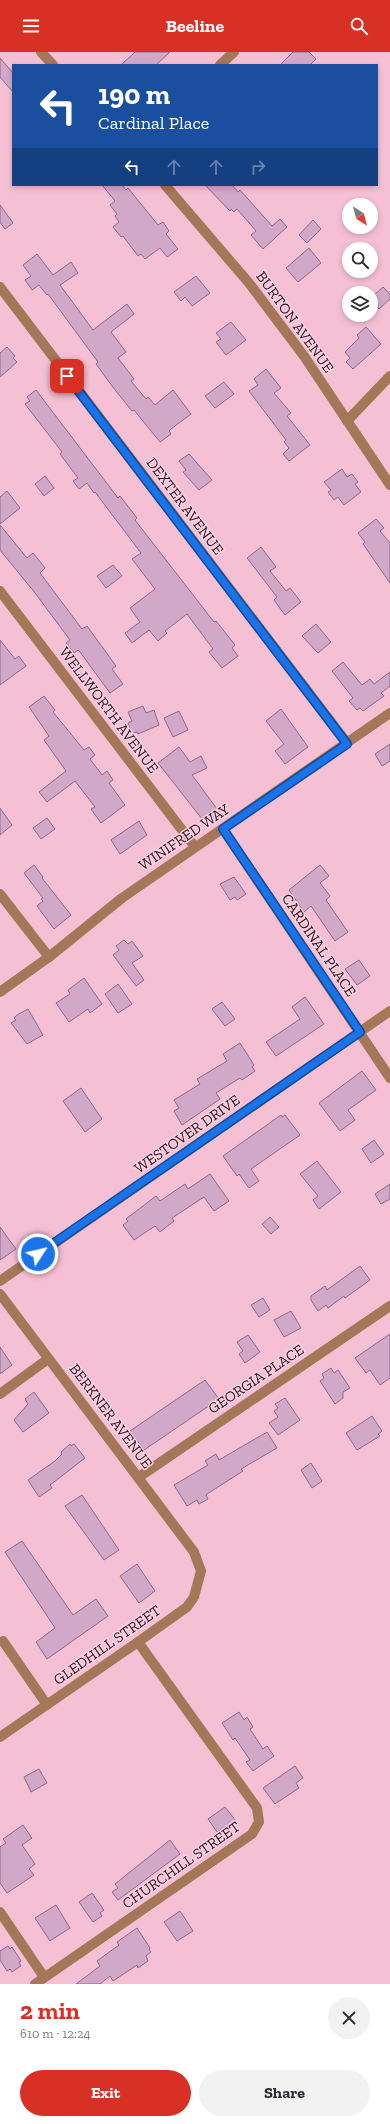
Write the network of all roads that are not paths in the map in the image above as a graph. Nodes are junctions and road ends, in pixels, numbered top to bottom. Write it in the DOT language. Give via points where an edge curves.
graph roads {
  1 [pos="41,52"];
  2 [pos="234,52"];
  3 [pos="52,64"];
  4 [pos="221,64"];
  5 [pos="165,186"];
  6 [pos="0,287"];
  7 [pos="390,376"];
  8 [pos="348,421"];
  9 [pos="390,485"];
  10 [pos="0,591"];
  11 [pos="390,713"];
  12 [pos="347,744"];
  13 [pos="223,829"];
  14 [pos="195,847"];
  15 [pos="0,894"];
  16 [pos="49,957"];
  17 [pos="0,992"];
  18 [pos="390,1011"];
  19 [pos="360,1032"];
  20 [pos="390,1078"];
  21 [pos="0,1281"];
  22 [pos="0,1294"];
  23 [pos="390,1306"];
  24 [pos="48,1359"];
  25 [pos="0,1394"];
  26 [pos="139,1477"];
  27 [pos="196,1558"];
  28 [pos="3,1641"];
  29 [pos="138,1642"];
  30 [pos="47,1705"];
  31 [pos="0,1737"];
  32 [pos="0,1912"];
  33 [pos="44,1978"];
  34 [pos="35,1984"];
  1 -- 3 [label="street"];
  2 -- 4 [label="street"];
  5 -- 8 [label="street, BURTON AVENUE" via="249,283 304,356"];
  6 -- 12 [label="street, DEXTER AVENUE"];
  7 -- 8 [label="street"];
  8 -- 9 [label="street, BURTON AVENUE"];
  10 -- 14 [label="street, WELLWORTH AVENUE"];
  11 -- 12 [label="street, WINIFRED WAY"];
  12 -- 13 [label="street, WINIFRED WAY"];
  13 -- 14 [label="street, WINIFRED WAY"];
  13 -- 19 [label="street, CARDINAL PLACE"];
  14 -- 16 [label="street, WINIFRED WAY" via="122,898"];
  15 -- 16 [label="street"];
  16 -- 17 [label="street, WINIFRED WAY"];
  18 -- 19 [label="street, WESTOVER DRIVE"];
  19 -- 20 [label="street, CARDINAL PLACE"];
  19 -- 21 [label="street, WESTOVER DRIVE"];
  22 -- 24 [label="street, BERKNER AVENUE"];
  23 -- 26 [label="street, GEORGIA PLACE"];
  24 -- 25 [label="street"];
  24 -- 26 [label="street, BERKNER AVENUE"];
  26 -- 27 [label="street, BERKNER AVENUE"];
  27 -- 29 [label="street, GLEDHILL STREET" via="201,1571 194,1597 172,1619"];
  28 -- 30 [label="street"];
  29 -- 30 [label="street, GLEDHILL STREET"];
  29 -- 33 [label="street, CHURCHILL STREET" via="257,1808 259,1822 252,1834"];
  30 -- 31 [label="street, GLEDHILL STREET"];
  32 -- 33 [label="street"];
  33 -- 34 [label="street, CHURCHILL STREET"];
}
